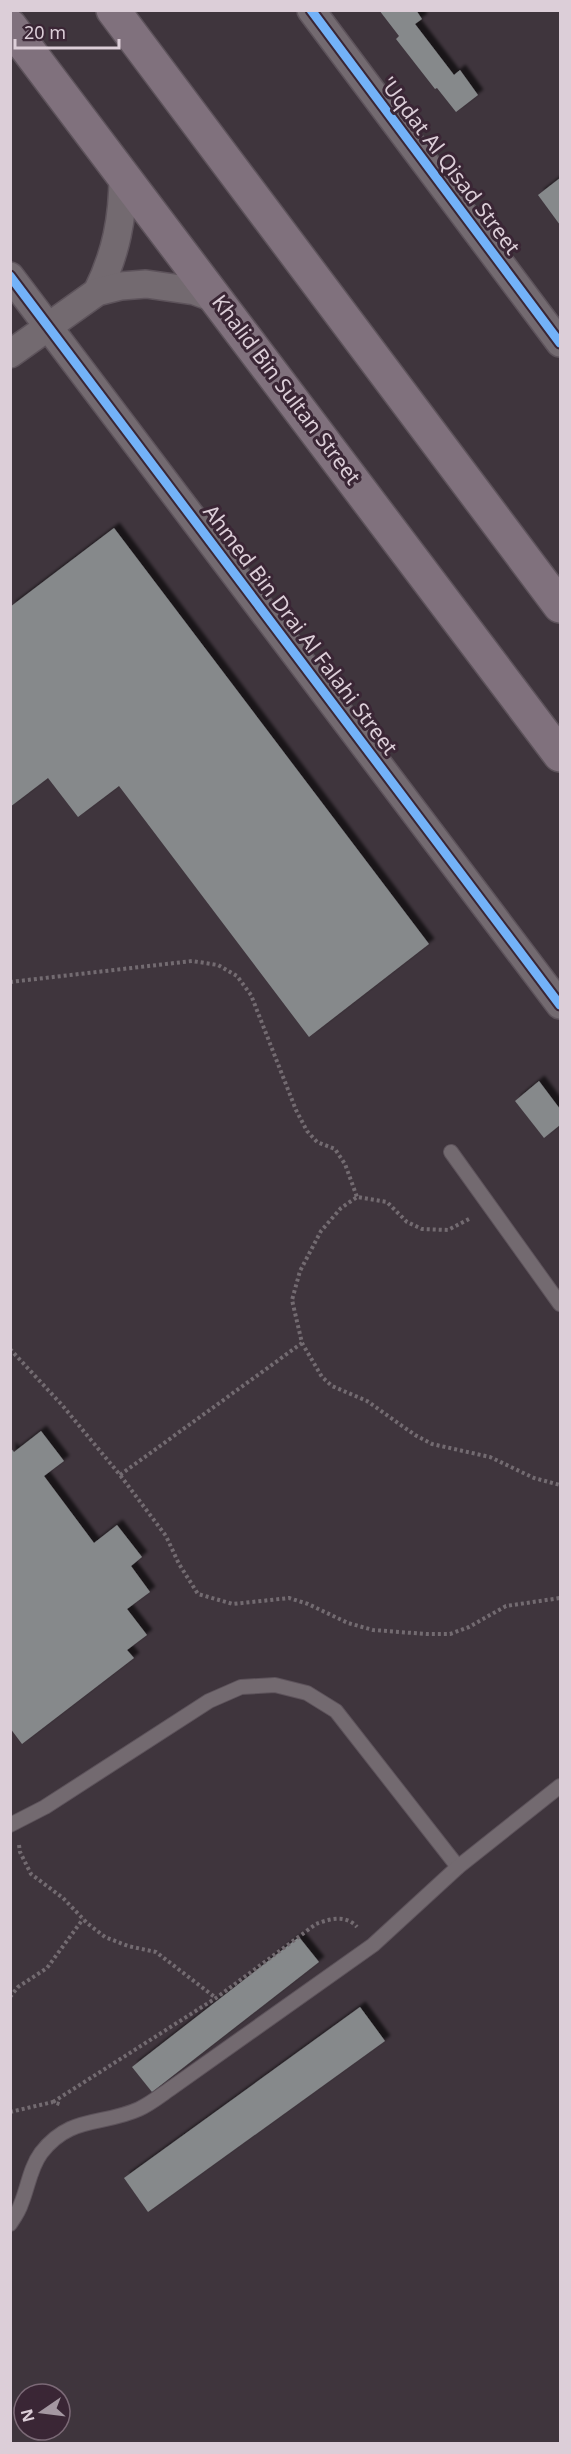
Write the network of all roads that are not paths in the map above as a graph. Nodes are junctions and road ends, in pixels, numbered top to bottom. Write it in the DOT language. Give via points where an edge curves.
graph roads {
  1 [pos="310,10"];
  2 [pos="113,13"];
  3 [pos="10,26"];
  4 [pos="123,175"];
  5 [pos="10,276"];
  6 [pos="97,292"];
  7 [pos="219,300"];
  8 [pos="48,326"];
  9 [pos="561,343"];
  10 [pos="10,354"];
  11 [pos="561,606"];
  12 [pos="561,755"];
  13 [pos="561,1005"];
  14 [pos="451,1152"];
  15 [pos="561,1304"];
  16 [pos="561,1786"];
  17 [pos="14,1824"];
  18 [pos="458,1868"];
  19 [pos="10,2224"];
  1 -- 9 [label="street, 'Uqdat Al Qisad Street"];
  2 -- 11 [label="main road"];
  3 -- 4 [label="main road, Khalid Bin Sultan Street"];
  4 -- 6 [label="street" via="119,232"];
  4 -- 7 [label="main road, Khalid Bin Sultan Street"];
  5 -- 8 [label="street, Ahmed Bin Drai Al Falahi Street"];
  6 -- 7 [label="street" via="146,284 187,289"];
  6 -- 8 [label="street"];
  7 -- 12 [label="main road, Khalid Bin Sultan Street"];
  8 -- 10 [label="street"];
  8 -- 13 [label="street, Ahmed Bin Drai Al Falahi Street"];
  14 -- 15 [label="lane"];
  16 -- 18 [label="lane"];
  17 -- 18 [label="lane" via="209,1701 241,1687 275,1685 307,1693 336,1711"];
  18 -- 19 [label="lane" via="373,1945 170,2089 139,2109 84,2122 60,2134 40,2153"];
}
